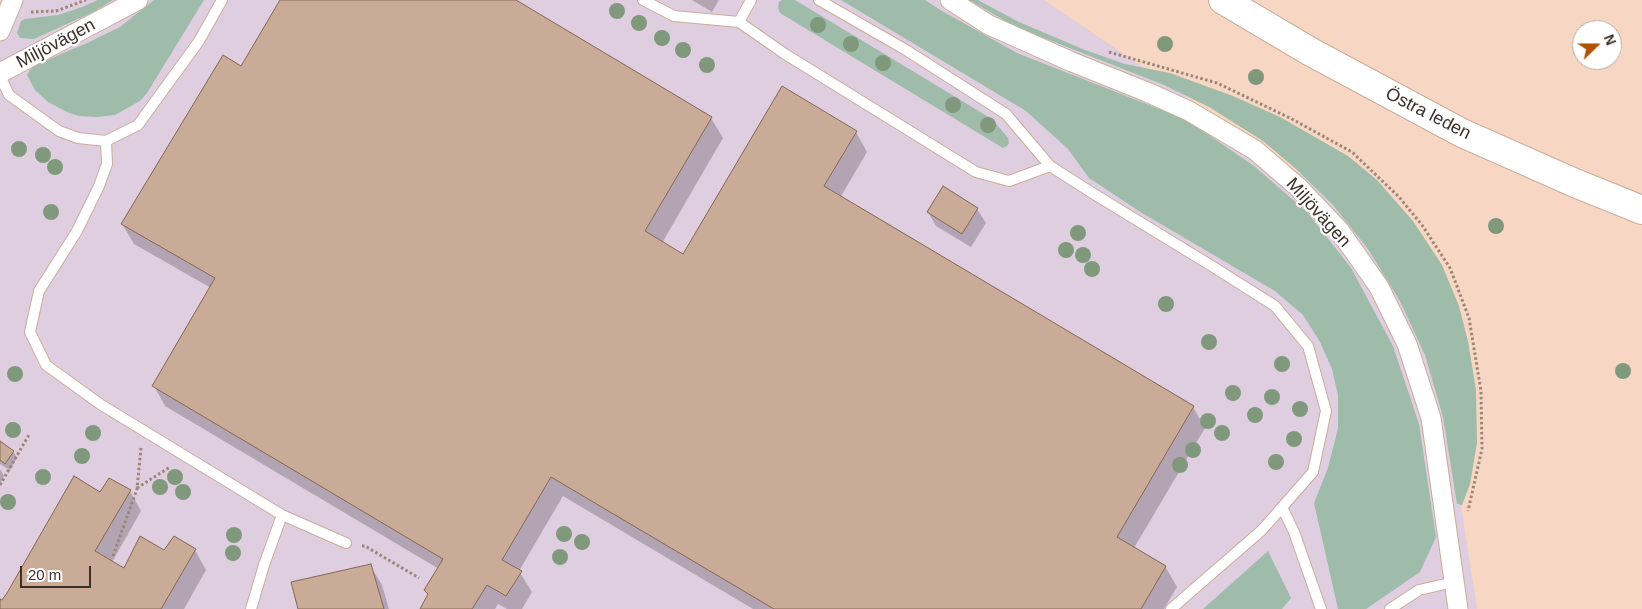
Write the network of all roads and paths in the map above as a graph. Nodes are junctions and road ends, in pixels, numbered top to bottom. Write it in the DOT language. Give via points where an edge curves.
graph roads {
  1 [pos="86,0"];
  2 [pos="138,0"];
  3 [pos="222,0"];
  4 [pos="643,0"];
  5 [pos="751,0"];
  6 [pos="819,0"];
  7 [pos="950,0"];
  8 [pos="1223,0"];
  9 [pos="19,6"];
  10 [pos="739,22"];
  11 [pos="0,31"];
  12 [pos="0,75"];
  13 [pos="106,141"];
  14 [pos="1050,166"];
  15 [pos="1642,210"];
  16 [pos="142,430"];
  17 [pos="30,433"];
  18 [pos="186,456"];
  19 [pos="0,485"];
  20 [pos="137,489"];
  21 [pos="1282,507"];
  22 [pos="282,515"];
  23 [pos="346,543"];
  24 [pos="112,556"];
  25 [pos="419,578"];
  26 [pos="1454,582"];
  27 [pos="251,609"];
  28 [pos="1171,609"];
  29 [pos="1321,609"];
  30 [pos="1390,609"];
  31 [pos="1458,609"];
  1 -- 9 [label="path" via="56,11"];
  2 -- 12 [label="street, Miljövägen"];
  3 -- 13 [label="lane" via="199,41 138,125"];
  4 -- 10 [label="lane" via="674,16"];
  5 -- 10 [label="lane"];
  6 -- 14 [label="lane" via="906,50 1006,114"];
  7 -- 26 [label="street, Miljövägen" via="990,25 1198,116 1255,150 1299,188 1339,230 1379,287 1407,344 1431,418"];
  8 -- 15 [label="highway, Östra leden" via="1311,52 1462,133"];
  9 -- 11 [label="street"];
  10 -- 14 [label="lane" via="976,172 1009,182"];
  12 -- 13 [label="lane" via="9,95 59,131 78,138"];
  13 -- 16 [label="lane" via="107,164 99,186 77,231 39,292 30,332 46,365"];
  14 -- 21 [label="lane" via="1275,306 1308,346 1326,411 1313,472"];
  16 -- 18 [label="lane"];
  16 -- 20 [label="path"];
  17 -- 19 [label="path"];
  18 -- 20 [label="path"];
  18 -- 22 [label="lane"];
  20 -- 24 [label="path"];
  21 -- 28 [label="lane" via="1262,530"];
  21 -- 29 [label="lane"];
  22 -- 23 [label="lane"];
  22 -- 27 [label="lane"];
  23 -- 25 [label="path" via="366,546"];
  26 -- 30 [label="lane" via="1419,590"];
  26 -- 31 [label="street, Miljövägen"];
}
